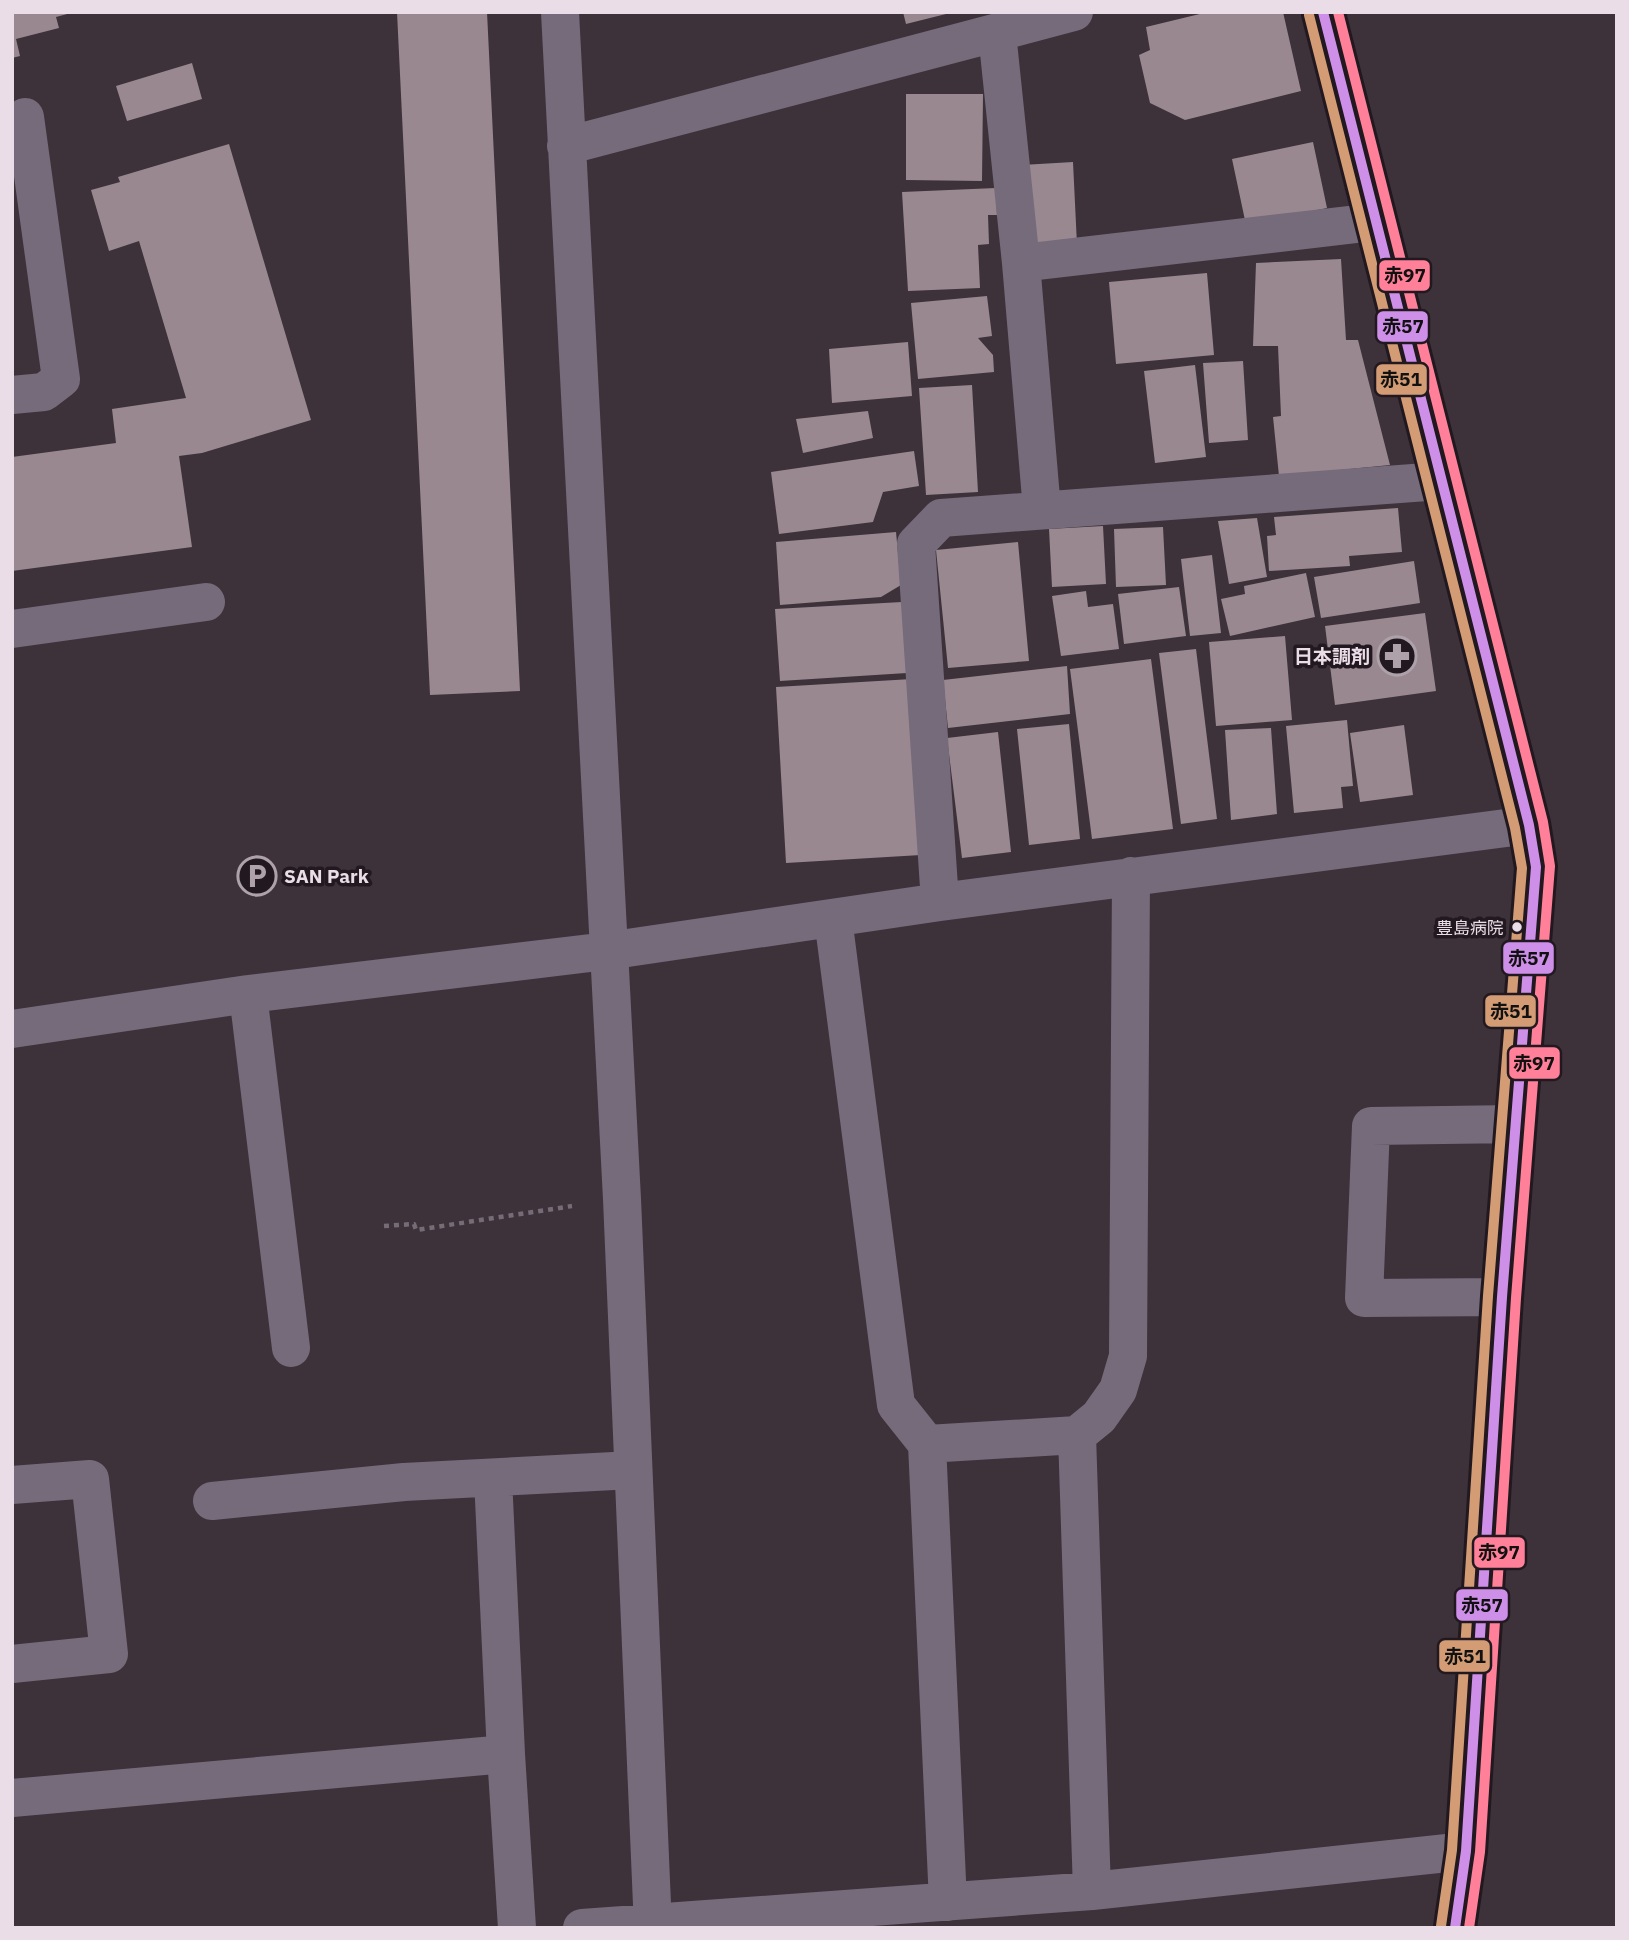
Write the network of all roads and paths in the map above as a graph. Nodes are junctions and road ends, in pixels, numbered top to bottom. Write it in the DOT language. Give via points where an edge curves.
graph roads {
  1 [pos="560,12"];
  2 [pos="1074,12"];
  3 [pos="1323,12"];
  4 [pos="997,33"];
  5 [pos="25,117"];
  6 [pos="566,146"];
  7 [pos="1374,222"];
  8 [pos="1021,263"];
  9 [pos="12,395"];
  10 [pos="1440,481"];
  11 [pos="1042,510"];
  12 [pos="206,602"];
  13 [pos="12,629"];
  14 [pos="1529,825"];
  15 [pos="1131,876"];
  16 [pos="940,902"];
  17 [pos="833,918"];
  18 [pos="607,951"];
  19 [pos="248,994"];
  20 [pos="12,1029"];
  21 [pos="1516,1124"];
  22 [pos="622,1199"];
  23 [pos="384,1226"];
  24 [pos="1502,1297"];
  25 [pos="292,1348"];
  26 [pos="1077,1435"];
  27 [pos="927,1444"];
  28 [pos="633,1470"];
  29 [pos="493,1478"];
  30 [pos="12,1485"];
  31 [pos="212,1502"];
  32 [pos="12,1664"];
  33 [pos="506,1754"];
  34 [pos="12,1798"];
  35 [pos="1466,1851"];
  36 [pos="1092,1891"];
  37 [pos="947,1902"];
  38 [pos="652,1925"];
  39 [pos="517,1928"];
  40 [pos="582,1928"];
  41 [pos="1455,1928"];
  1 -- 6 [label="street"];
  2 -- 4 [label="street"];
  3 -- 7 [label="street"];
  4 -- 6 [label="street"];
  4 -- 8 [label="street"];
  5 -- 9 [label="street" via="61,379 44,392"];
  6 -- 18 [label="street"];
  7 -- 8 [label="street"];
  7 -- 10 [label="street"];
  8 -- 11 [label="street"];
  10 -- 11 [label="street"];
  10 -- 14 [label="street"];
  11 -- 16 [label="street" via="941,518 916,544"];
  12 -- 13 [label="street"];
  14 -- 15 [label="street"];
  14 -- 21 [label="street" via="1536,867"];
  15 -- 16 [label="street"];
  15 -- 26 [label="street" via="1128,1356 1118,1390 1099,1417"];
  16 -- 17 [label="street"];
  17 -- 18 [label="street"];
  17 -- 27 [label="street" via="896,1405"];
  18 -- 19 [label="street"];
  18 -- 22 [label="street"];
  19 -- 20 [label="street"];
  19 -- 25 [label="street"];
  21 -- 24 [label="street"];
  21 -- 24 [label="street" via="1371,1126 1364,1298"];
  22 -- 23 [label="path" via="416,1230 414,1224"];
  22 -- 28 [label="street"];
  24 -- 35 [label="street"];
  26 -- 27 [label="street"];
  26 -- 36 [label="street"];
  27 -- 37 [label="street"];
  28 -- 29 [label="street"];
  28 -- 38 [label="street"];
  29 -- 31 [label="street" via="404,1482"];
  29 -- 33 [label="street"];
  30 -- 32 [label="street" via="90,1479 109,1654"];
  33 -- 34 [label="street"];
  33 -- 39 [label="street"];
  35 -- 36 [label="street"];
  35 -- 41 [label="street"];
  36 -- 37 [label="street"];
  37 -- 38 [label="street"];
  38 -- 40 [label="street"];
}
